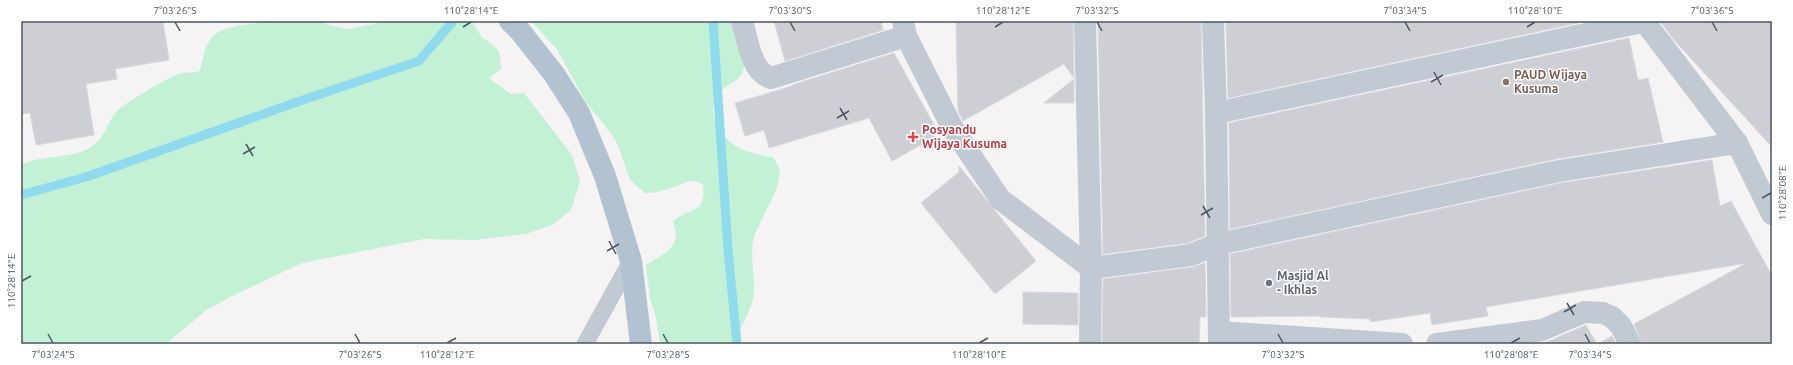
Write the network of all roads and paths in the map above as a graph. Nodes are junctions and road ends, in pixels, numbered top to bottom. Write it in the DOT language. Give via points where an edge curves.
graph roads {
  1 [pos="510,21"];
  2 [pos="742,21"];
  3 [pos="1085,21"];
  4 [pos="1213,21"];
  5 [pos="1645,21"];
  6 [pos="904,28"];
  7 [pos="1216,113"];
  8 [pos="1737,143"];
  9 [pos="1772,214"];
  10 [pos="1218,244"];
  11 [pos="630,261"];
  12 [pos="1091,268"];
  13 [pos="1543,337"];
  14 [pos="1219,338"];
  15 [pos="585,344"];
  16 [pos="641,344"];
  17 [pos="1090,344"];
  18 [pos="1402,344"];
  19 [pos="1437,344"];
  20 [pos="1630,344"];
  1 -- 11 [label="main road" via="554,74 579,113 605,176"];
  2 -- 6 [label="street" via="756,66 771,78"];
  3 -- 12 [label="street"];
  4 -- 7 [label="street"];
  5 -- 7 [label="street"];
  5 -- 8 [label="street"];
  6 -- 12 [label="street" via="952,127 1000,199"];
  7 -- 10 [label="street"];
  8 -- 9 [label="street"];
  8 -- 10 [label="street" via="1559,171"];
  10 -- 12 [label="street" via="1191,255"];
  10 -- 14 [label="street"];
  11 -- 15 [label="lane"];
  11 -- 16 [label="main road"];
  12 -- 17 [label="street"];
  13 -- 19 [label="street"];
  13 -- 20 [label="street" via="1584,312 1603,313 1612,317 1621,326"];
  14 -- 18 [label="street"];
}
